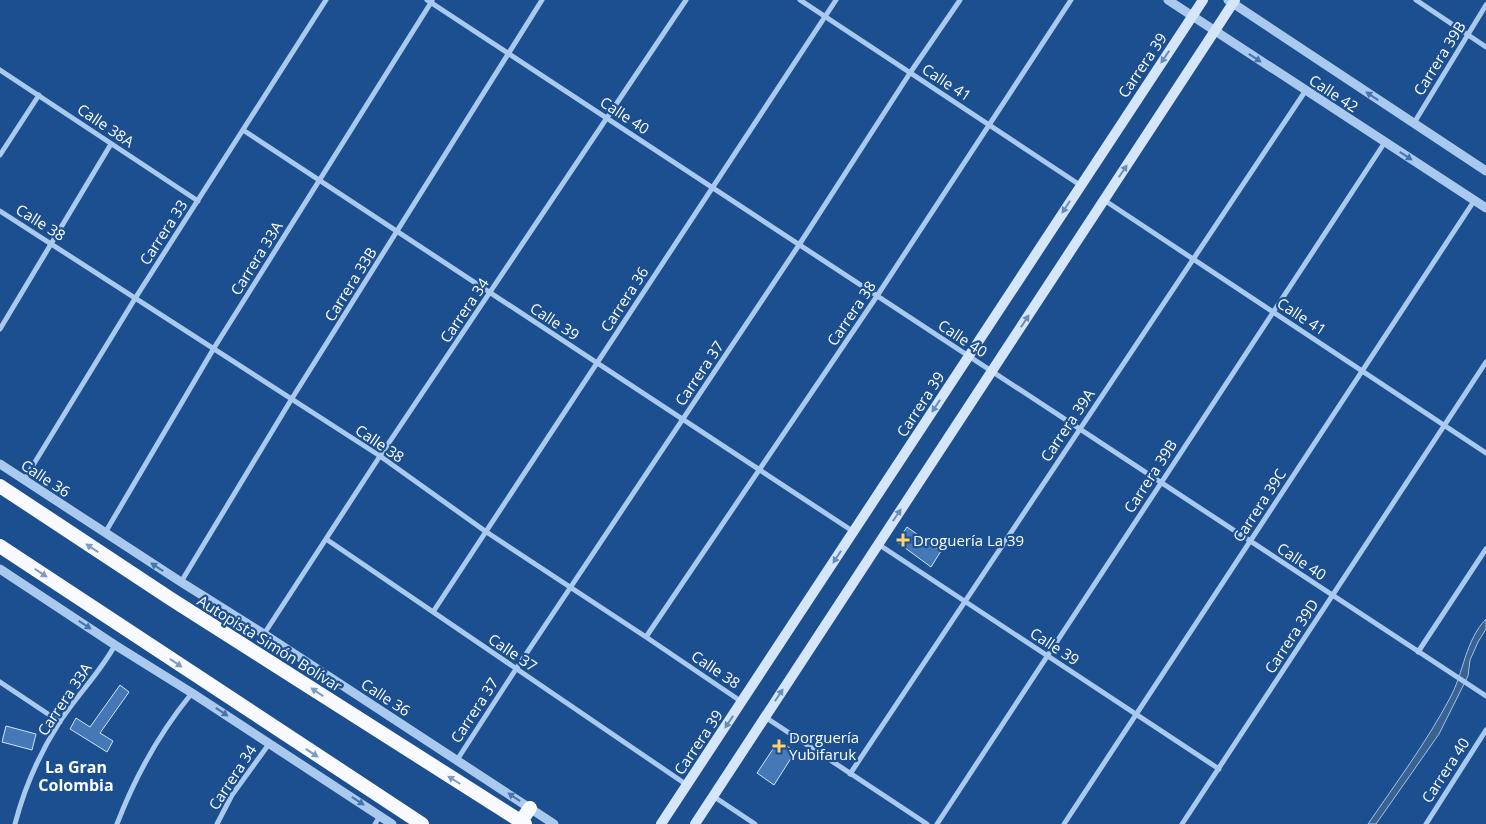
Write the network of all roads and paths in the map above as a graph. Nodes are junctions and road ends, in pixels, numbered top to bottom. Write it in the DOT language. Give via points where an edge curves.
graph roads {
  1 [pos="326,0"];
  2 [pos="542,0"];
  3 [pos="686,0"];
  4 [pos="800,0"];
  5 [pos="836,0"];
  6 [pos="960,0"];
  7 [pos="1071,0"];
  8 [pos="1168,0"];
  9 [pos="1203,0"];
  10 [pos="1416,0"];
  11 [pos="431,1"];
  12 [pos="1232,1"];
  13 [pos="1486,6"];
  14 [pos="1192,16"];
  15 [pos="825,17"];
  16 [pos="1215,31"];
  17 [pos="1468,35"];
  18 [pos="1486,47"];
  19 [pos="509,54"];
  20 [pos="0,70"];
  21 [pos="910,73"];
  22 [pos="1306,90"];
  23 [pos="39,96"];
  24 [pos="608,119"];
  25 [pos="1414,123"];
  26 [pos="990,125"];
  27 [pos="243,130"];
  28 [pos="1385,142"];
  29 [pos="111,144"];
  30 [pos="0,155"];
  31 [pos="1486,170"];
  32 [pos="320,181"];
  33 [pos="1080,185"];
  34 [pos="713,188"];
  35 [pos="1103,200"];
  36 [pos="198,201"];
  37 [pos="1474,201"];
  38 [pos="1486,208"];
  39 [pos="0,211"];
  40 [pos="397,232"];
  41 [pos="50,243"];
  42 [pos="799,245"];
  43 [pos="1192,259"];
  44 [pos="490,293"];
  45 [pos="877,296"];
  46 [pos="136,298"];
  47 [pos="1272,312"];
  48 [pos="0,329"];
  49 [pos="214,348"];
  50 [pos="969,356"];
  51 [pos="1486,362"];
  52 [pos="597,363"];
  53 [pos="1362,370"];
  54 [pos="992,372"];
  55 [pos="291,400"];
  56 [pos="683,419"];
  57 [pos="1445,425"];
  58 [pos="1080,430"];
  59 [pos="1486,452"];
  60 [pos="380,456"];
  61 [pos="0,464"];
  62 [pos="761,470"];
  63 [pos="24,480"];
  64 [pos="1161,483"];
  65 [pos="0,486"];
  66 [pos="485,531"];
  67 [pos="854,532"];
  68 [pos="105,533"];
  69 [pos="326,539"];
  70 [pos="1250,542"];
  71 [pos="878,544"];
  72 [pos="0,546"];
  73 [pos="1486,549"];
  74 [pos="0,569"];
  75 [pos="181,582"];
  76 [pos="570,587"];
  77 [pos="1332,596"];
  78 [pos="965,601"];
  79 [pos="433,612"];
  80 [pos="264,634"];
  81 [pos="646,637"];
  82 [pos="115,645"];
  83 [pos="1418,652"];
  84 [pos="1047,656"];
  85 [pos="516,669"];
  86 [pos="0,682"];
  87 [pos="192,693"];
  88 [pos="1486,696"];
  89 [pos="742,702"];
  90 [pos="1137,714"];
  91 [pos="765,718"];
  92 [pos="60,722"];
  93 [pos="1486,730"];
  94 [pos="269,744"];
  95 [pos="457,760"];
  96 [pos="1218,768"];
  97 [pos="850,774"];
  98 [pos="687,786"];
  99 [pos="714,796"];
  100 [pos="530,808"];
  101 [pos="377,820"];
  102 [pos="523,823"];
  103 [pos="15,824"];
  104 [pos="117,824"];
  105 [pos="217,824"];
  106 [pos="392,824"];
  107 [pos="422,824"];
  108 [pos="554,824"];
  109 [pos="661,824"];
  110 [pos="695,824"];
  111 [pos="755,824"];
  112 [pos="927,824"];
  113 [pos="937,824"];
  114 [pos="1064,824"];
  115 [pos="1182,824"];
  116 [pos="1426,824"];
  1 -- 27 [label="street, Carrera 33"];
  2 -- 19 [label="street, Carrera 33B"];
  3 -- 24 [label="street, Carrera 34"];
  4 -- 15 [label="street, Calle 41"];
  5 -- 15 [label="street, Carrera 36"];
  6 -- 21 [label="street, Carrera 37"];
  7 -- 26 [label="street, Carrera 38"];
  8 -- 14 [label="street, Calle 42"];
  9 -- 14 [label="main road, Carrera 39"];
  10 -- 17 [label="street"];
  11 -- 19 [label="street, Calle 40"];
  11 -- 32 [label="street, Carrera 33A"];
  12 -- 16 [label="main road"];
  25 -- 12 [label="street, Calle 42, one-way"];
  13 -- 17 [label="street, Carrera 39B"];
  14 -- 16 [label="street, Calle 42"];
  14 -- 33 [label="main road, Carrera 39, one-way"];
  15 -- 21 [label="street, Calle 41"];
  15 -- 34 [label="street, Carrera 36"];
  16 -- 22 [label="street, Calle 42, one-way"];
  35 -- 16 [label="main road, one-way"];
  17 -- 18 [label="street"];
  17 -- 25 [label="street, Carrera 39B"];
  19 -- 24 [label="street, Calle 40"];
  19 -- 40 [label="street, Carrera 33B"];
  20 -- 23 [label="street, Calle 38A"];
  21 -- 26 [label="street, Calle 41"];
  21 -- 42 [label="street, Carrera 37"];
  22 -- 28 [label="street, Calle 42"];
  22 -- 43 [label="street, Carrera 39A"];
  23 -- 29 [label="street, Calle 38A"];
  23 -- 30 [label="street"];
  24 -- 34 [label="street, Calle 40"];
  24 -- 44 [label="street, Carrera 34"];
  25 -- 31 [label="street, Calle 42"];
  26 -- 33 [label="street, Calle 41"];
  26 -- 45 [label="street, Carrera 38"];
  27 -- 32 [label="street, Calle 39"];
  27 -- 36 [label="street, Carrera 33"];
  28 -- 37 [label="street, Calle 42, one-way"];
  28 -- 47 [label="street, Carrera 39B"];
  29 -- 36 [label="street, Calle 38A"];
  29 -- 41 [label="street"];
  32 -- 40 [label="street, Calle 39"];
  32 -- 49 [label="street, Carrera 33A"];
  33 -- 50 [label="main road, Carrera 39, one-way"];
  34 -- 42 [label="street, Calle 40"];
  34 -- 52 [label="street, Carrera 36"];
  35 -- 43 [label="street, Calle 41"];
  54 -- 35 [label="main road, one-way"];
  36 -- 46 [label="street, Carrera 33"];
  37 -- 38 [label="street, Calle 42"];
  37 -- 53 [label="street, Carrera 39C"];
  39 -- 41 [label="street, Calle 38"];
  40 -- 44 [label="street, Calle 39"];
  40 -- 55 [label="street, Carrera 33B"];
  41 -- 46 [label="street, Calle 38"];
  41 -- 48 [label="street"];
  42 -- 45 [label="street, Calle 40"];
  42 -- 56 [label="street, Carrera 37"];
  43 -- 47 [label="street, Calle 41"];
  43 -- 58 [label="street, Carrera 39A"];
  44 -- 52 [label="street, Calle 39"];
  44 -- 60 [label="street, Carrera 34"];
  45 -- 50 [label="street, Calle 40"];
  45 -- 62 [label="street, Carrera 38"];
  46 -- 49 [label="street, Calle 38"];
  46 -- 63 [label="street, Carrera 33"];
  47 -- 53 [label="street, Calle 41"];
  47 -- 64 [label="street, Carrera 39B"];
  49 -- 55 [label="street, Calle 38"];
  49 -- 68 [label="street, Carrera 33A"];
  50 -- 54 [label="street, Calle 40"];
  50 -- 67 [label="main road, Carrera 39, one-way"];
  51 -- 57 [label="street, Carrera 39D"];
  52 -- 56 [label="street, Calle 39"];
  52 -- 66 [label="street, Carrera 36"];
  53 -- 57 [label="street, Calle 41"];
  53 -- 70 [label="street, Carrera 39C"];
  54 -- 58 [label="street, Calle 40"];
  71 -- 54 [label="main road, one-way"];
  55 -- 60 [label="street, Calle 38"];
  55 -- 75 [label="street, Carrera 33B"];
  56 -- 62 [label="street, Calle 39"];
  56 -- 76 [label="street, Carrera 37"];
  57 -- 59 [label="street, Calle 41"];
  57 -- 77 [label="street, Carrera 39D"];
  58 -- 64 [label="street, Calle 40"];
  58 -- 78 [label="street, Carrera 39A"];
  60 -- 66 [label="street, Calle 38"];
  60 -- 69 [label="street, Carrera 34"];
  61 -- 63 [label="street, Calle 36"];
  62 -- 67 [label="street, Calle 39"];
  62 -- 81 [label="street, Carrera 38"];
  63 -- 68 [label="street, Calle 36"];
  64 -- 70 [label="street, Calle 40"];
  64 -- 84 [label="street, Carrera 39B"];
  102 -- 65 [label="highway, Autopista Simón Bolívar, one-way"];
  66 -- 76 [label="street, Calle 38"];
  66 -- 79 [label="street, Carrera 36"];
  67 -- 89 [label="main road, Carrera 39, one-way"];
  75 -- 68 [label="street, Calle 36, one-way"];
  69 -- 79 [label="street, Calle 37"];
  69 -- 80 [label="street, Carrera 34"];
  70 -- 77 [label="street, Calle 40"];
  70 -- 90 [label="street, Carrera 39C"];
  71 -- 78 [label="street, Calle 39"];
  91 -- 71 [label="main road, one-way"];
  72 -- 107 [label="highway, one-way"];
  73 -- 83 [label="street"];
  74 -- 82 [label="street, one-way"];
  75 -- 80 [label="street, Calle 36"];
  76 -- 81 [label="street, Calle 38"];
  76 -- 85 [label="street, Carrera 37"];
  77 -- 83 [label="street, Calle 40"];
  77 -- 96 [label="street, Carrera 39D"];
  78 -- 84 [label="street, Calle 39"];
  78 -- 97 [label="street, Carrera 39A"];
  79 -- 85 [label="street, Calle 37"];
  80 -- 95 [label="street, Calle 36"];
  81 -- 89 [label="street, Calle 38"];
  82 -- 87 [label="street"];
  82 -- 92 [label="street, Carrera 33A"];
  83 -- 88 [label="street, Calle 40"];
  84 -- 90 [label="street, Calle 39"];
  84 -- 113 [label="street, Carrera 39B"];
  85 -- 95 [label="street, Carrera 37"];
  85 -- 98 [label="street, Calle 37"];
  86 -- 92 [label="street"];
  87 -- 94 [label="street, one-way"];
  87 -- 104 [label="street" via="153,747"];
  89 -- 98 [label="main road, Carrera 39, one-way"];
  90 -- 96 [label="street, Calle 39"];
  90 -- 114 [label="street, Carrera 39C"];
  91 -- 97 [label="street"];
  91 -- 99 [label="main road"];
  92 -- 103 [label="street, Carrera 33A" via="35,769"];
  93 -- 116 [label="street, Carrera 40"];
  94 -- 101 [label="street, one-way"];
  94 -- 105 [label="street, Carrera 34" via="232,795"];
  100 -- 95 [label="street, Calle 36, one-way"];
  96 -- 115 [label="street, Carrera 39D"];
  97 -- 112 [label="street"];
  98 -- 109 [label="main road, Carrera 39"];
  99 -- 110 [label="main road"];
  99 -- 111 [label="street"];
  100 -- 102 [label="highway"];
  100 -- 108 [label="street, Calle 36"];
  101 -- 106 [label="street"];
}
